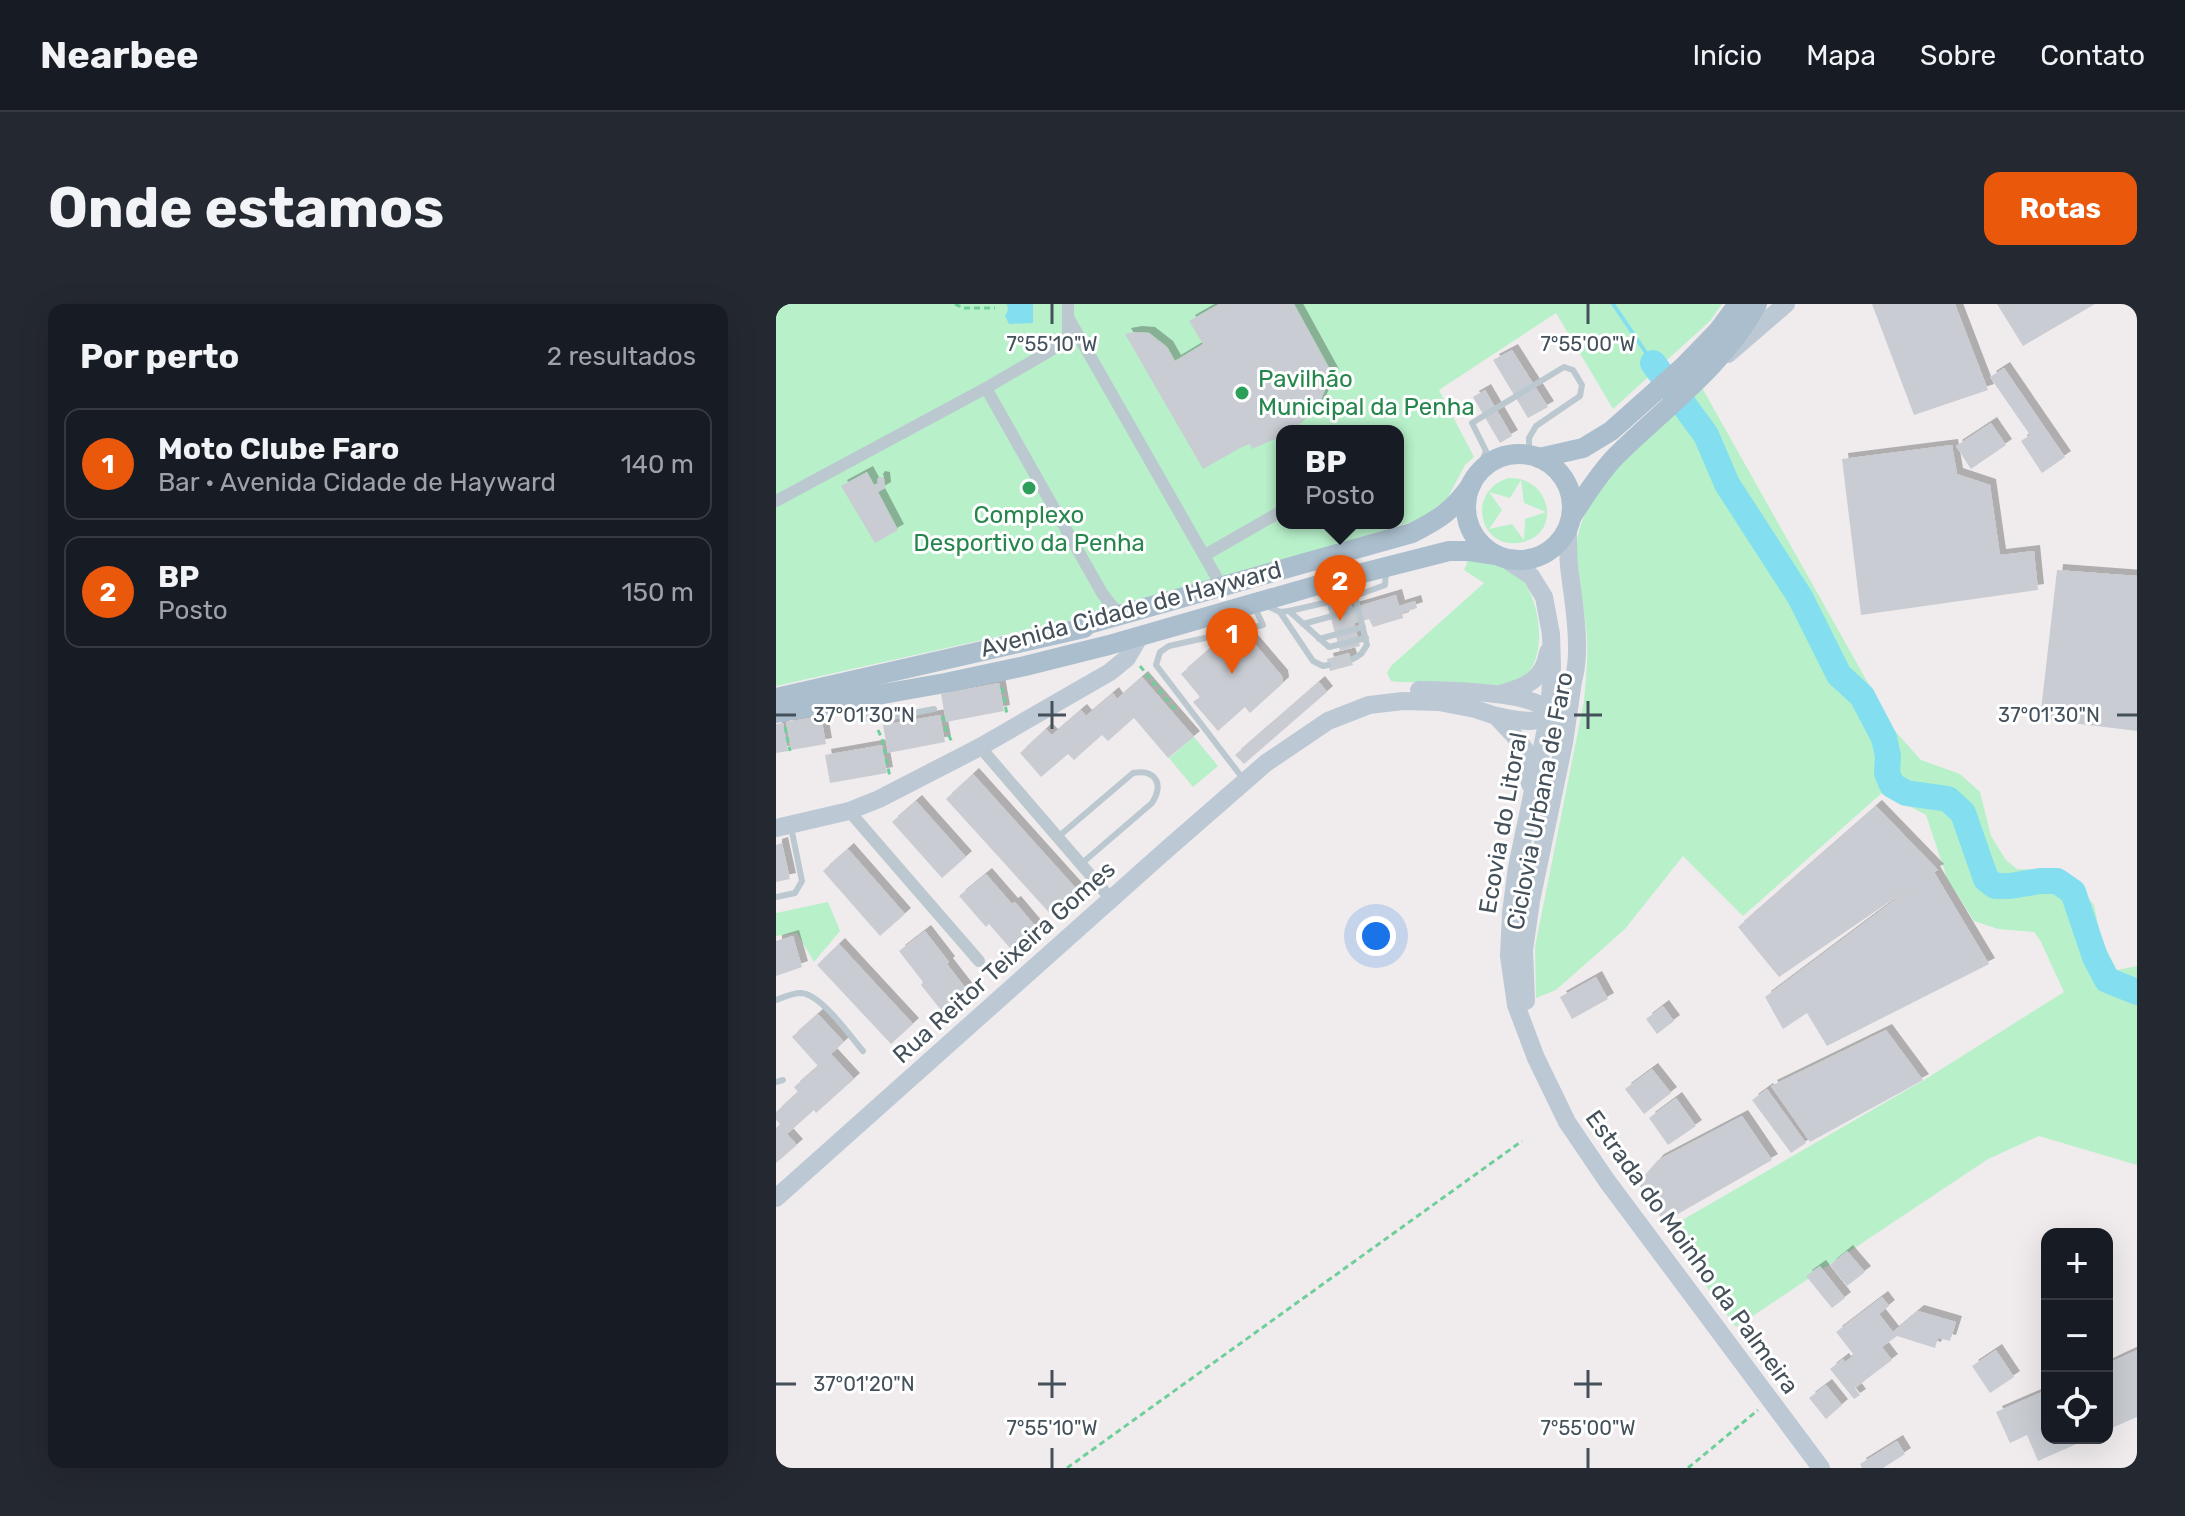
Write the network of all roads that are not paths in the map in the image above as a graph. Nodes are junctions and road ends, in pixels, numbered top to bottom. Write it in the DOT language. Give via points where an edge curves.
graph roads {
  1 [pos="1738,304"];
  2 [pos="1757,304"];
  3 [pos="1786,304"];
  4 [pos="1068,310"];
  5 [pos="1690,374"];
  6 [pos="986,388"];
  7 [pos="1534,456"];
  8 [pos="1473,481"];
  9 [pos="776,501"];
  10 [pos="1276,514"];
  11 [pos="1570,523"];
  12 [pos="1205,555"];
  13 [pos="1500,557"];
  14 [pos="1396,565"];
  15 [pos="1222,587"];
  16 [pos="1102,593"];
  17 [pos="1355,596"];
  18 [pos="1257,604"];
  19 [pos="1358,609"];
  20 [pos="1137,611"];
  21 [pos="1289,611"];
  22 [pos="1280,612"];
  23 [pos="1088,624"];
  24 [pos="1303,624"];
  25 [pos="1363,627"];
  26 [pos="1551,634"];
  27 [pos="1140,636"];
  28 [pos="1366,638"];
  29 [pos="1319,639"];
  30 [pos="1109,645"];
  31 [pos="1353,659"];
  32 [pos="1120,665"];
  33 [pos="1328,665"];
  34 [pos="1573,681"];
  35 [pos="1498,694"];
  36 [pos="850,700"];
  37 [pos="778,708"];
  38 [pos="934,709"];
  39 [pos="1549,714"];
  40 [pos="1496,716"];
  41 [pos="1564,743"];
  42 [pos="980,747"];
  43 [pos="1266,763"];
  44 [pos="1245,781"];
  45 [pos="1530,803"];
  46 [pos="849,811"];
  47 [pos="783,826"];
  48 [pos="1058,837"];
  49 [pos="1081,864"];
  50 [pos="776,897"];
  51 [pos="1111,899"];
  52 [pos="979,961"];
  53 [pos="776,1000"];
  54 [pos="863,1051"];
  55 [pos="1536,1058"];
  56 [pos="776,1198"];
  57 [pos="1821,1468"];
  1 -- 5 [label="main road"];
  2 -- 5 [label="main road" via="1724,351"];
  3 -- 5 [label="street"];
  4 -- 6 [label="street" via="1068,337 1060,345"];
  4 -- 12 [label="street"];
  5 -- 7 [label="main road" via="1651,396 1596,442 1570,452"];
  5 -- 11 [label="main road" via="1661,415 1598,476"];
  6 -- 9 [label="street"];
  6 -- 16 [label="street"];
  7 -- 8 [label="main road" via="1503,457"];
  7 -- 8 [label="lane" via="1529,438 1536,426 1580,396 1582,385 1573,370 1564,367 1472,423 1486,451"];
  7 -- 11 [label="main road" via="1566,482 1572,498"];
  8 -- 13 [label="main road" via="1466,509 1469,525 1483,546"];
  8 -- 15 [label="main road, Avenida Cidade de Hayward" via="1456,506 1412,533"];
  10 -- 12 [label="street"];
  11 -- 13 [label="main road" via="1554,547 1541,555"];
  11 -- 34 [label="street, Estrada do Moinho da Palmeira" via="1577,626"];
  12 -- 15 [label="street"];
  13 -- 14 [label="main road, Avenida Cidade de Hayward" via="1449,551"];
  13 -- 26 [label="street, Estrada do Moinho da Palmeira" via="1531,576 1544,597"];
  14 -- 17 [label="lane" via="1386,570 1385,585"];
  14 -- 18 [label="main road, Avenida Cidade de Hayward"];
  15 -- 20 [label="main road, Avenida Cidade de Hayward"];
  16 -- 20 [label="street" via="1115,610"];
  16 -- 23 [label="street" via="1103,614"];
  17 -- 19 [label="lane"];
  17 -- 21 [label="lane"];
  18 -- 22 [label="lane"];
  18 -- 27 [label="main road, Avenida Cidade de Hayward"];
  18 -- 44 [label="lane" via="1263,625 1169,646 1160,652 1156,665"];
  19 -- 24 [label="lane"];
  19 -- 25 [label="lane"];
  20 -- 23 [label="main road, Avenida Cidade de Hayward"];
  21 -- 22 [label="lane"];
  21 -- 24 [label="lane"];
  22 -- 33 [label="lane" via="1313,661"];
  23 -- 37 [label="main road, Avenida Cidade de Hayward"];
  24 -- 29 [label="lane"];
  25 -- 28 [label="lane"];
  25 -- 29 [label="lane"];
  26 -- 35 [label="street" via="1547,662 1538,676 1524,688"];
  26 -- 39 [label="street, Estrada do Moinho da Palmeira"];
  27 -- 30 [label="main road, Avenida Cidade de Hayward"];
  27 -- 32 [label="street"];
  28 -- 29 [label="lane" via="1329,647"];
  28 -- 31 [label="lane" via="1367,645"];
  30 -- 32 [label="street" via="1121,654"];
  30 -- 36 [label="main road, Avenida Cidade de Hayward"];
  32 -- 42 [label="street"];
  34 -- 39 [label="street" via="1565,700"];
  34 -- 41 [label="street, Estrada do Moinho da Palmeira"];
  35 -- 39 [label="street" via="1531,702"];
  35 -- 43 [label="street" via="1418,690 1371,695 1309,724"];
  36 -- 37 [label="main road, Avenida Cidade de Hayward"];
  36 -- 38 [label="lane" via="871,721"];
  39 -- 40 [label="street" via="1540,720"];
  39 -- 41 [label="street"];
  39 -- 45 [label="street, Estrada do Moinho da Palmeira"];
  40 -- 43 [label="street" via="1439,702 1369,705 1328,721"];
  40 -- 45 [label="street" via="1524,748"];
  41 -- 55 [label="street, Estrada do Moinho da Palmeira" via="1524,950"];
  42 -- 46 [label="street"];
  42 -- 48 [label="street"];
  43 -- 44 [label="street, Rua Reitor Teixeira Gomes"];
  44 -- 51 [label="street, Rua Reitor Teixeira Gomes"];
  45 -- 55 [label="street, Estrada do Moinho da Palmeira" via="1517,867 1509,956 1516,1005"];
  46 -- 47 [label="street"];
  46 -- 52 [label="street"];
  47 -- 50 [label="lane" via="802,881 795,893"];
  48 -- 49 [label="street"];
  48 -- 49 [label="lane" via="1133,773 1152,775 1158,782 1152,803"];
  49 -- 51 [label="street"];
  51 -- 56 [label="street, Rua Reitor Teixeira Gomes"];
  53 -- 54 [label="lane" via="811,995"];
  55 -- 57 [label="street, Estrada do Moinho da Palmeira" via="1583,1146"];
}
